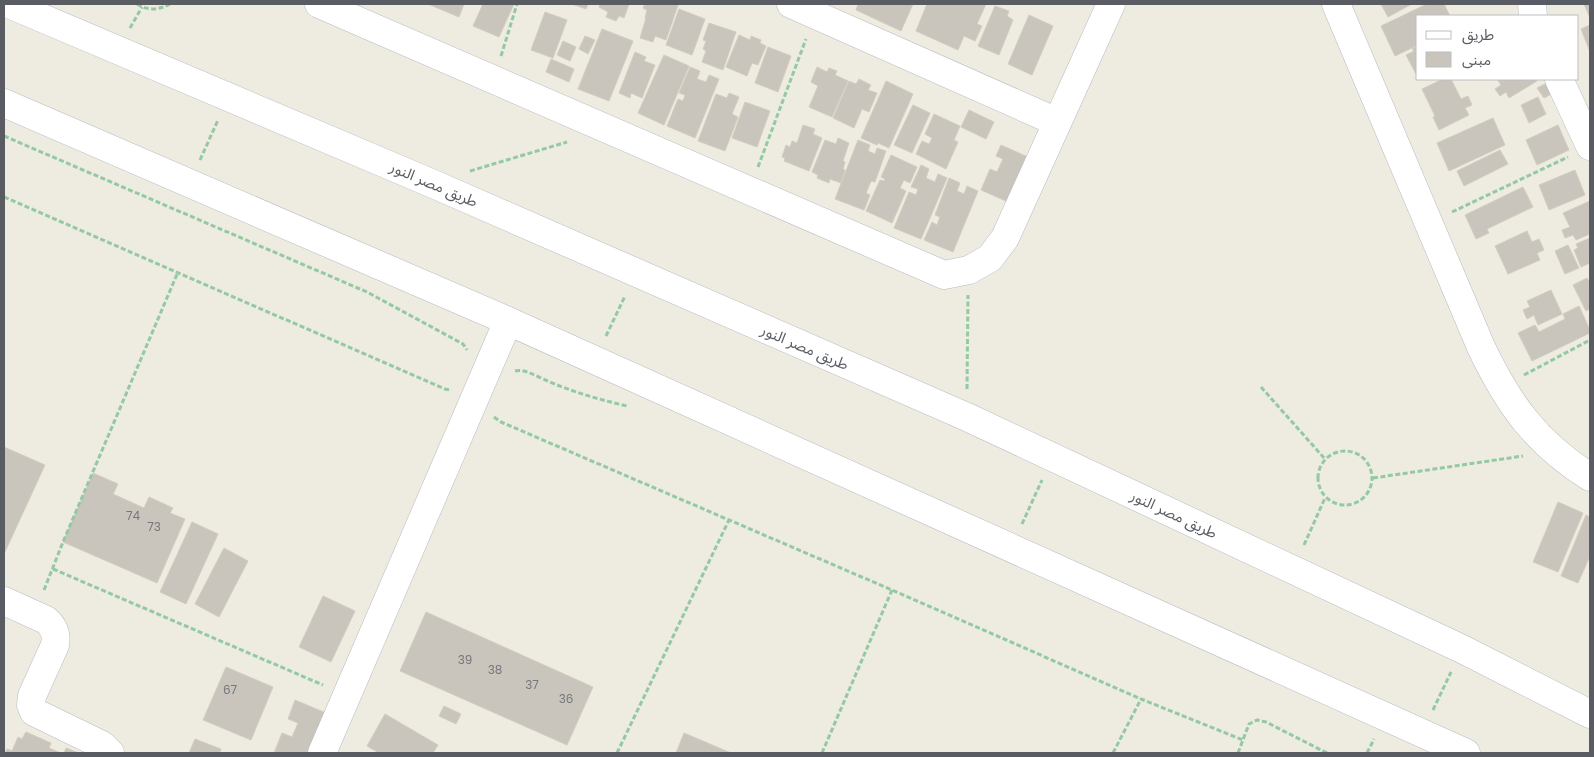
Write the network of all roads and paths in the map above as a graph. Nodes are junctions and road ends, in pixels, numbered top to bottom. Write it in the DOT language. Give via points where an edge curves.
graph roads {
  1 [pos="9,4"];
  2 [pos="137,4"];
  3 [pos="170,4"];
  4 [pos="319,4"];
  5 [pos="517,4"];
  6 [pos="791,4"];
  7 [pos="1110,4"];
  8 [pos="1336,4"];
  9 [pos="816,14"];
  10 [pos="493,79"];
  11 [pos="1559,80"];
  12 [pos="229,97"];
  13 [pos="4,103"];
  14 [pos="1057,122"];
  15 [pos="4,136"];
  16 [pos="571,140"];
  17 [pos="1581,151"];
  18 [pos="468,171"];
  19 [pos="189,183"];
  20 [pos="749,190"];
  21 [pos="4,196"];
  22 [pos="1428,223"];
  23 [pos="969,270"];
  24 [pos="178,272"];
  25 [pos="635,273"];
  26 [pos="508,321"];
  27 [pos="1590,340"];
  28 [pos="467,354"];
  29 [pos="595,360"];
  30 [pos="510,374"];
  31 [pos="1501,386"];
  32 [pos="454,387"];
  33 [pos="1261,387"];
  34 [pos="629,406"];
  35 [pos="493,413"];
  36 [pos="967,417"];
  37 [pos="1556,452"];
  38 [pos="1053,456"];
  39 [pos="1325,459"];
  40 [pos="1590,477"];
  41 [pos="1372,478"];
  42 [pos="1326,498"];
  43 [pos="729,520"];
  44 [pos="1011,547"];
  45 [pos="53,569"];
  46 [pos="1294,570"];
  47 [pos="892,590"];
  48 [pos="4,601"];
  49 [pos="34,615"];
  50 [pos="1462,649"];
  51 [pos="347,696"];
  52 [pos="1141,699"];
  53 [pos="1590,714"];
  54 [pos="1422,734"];
  55 [pos="1366,735"];
  56 [pos="1375,739"];
  57 [pos="1243,740"];
  58 [pos="1382,742"];
  59 [pos="110,753"];
  60 [pos="322,753"];
  61 [pos="617,753"];
  62 [pos="822,753"];
  63 [pos="1113,753"];
  64 [pos="1238,753"];
  65 [pos="1327,753"];
  66 [pos="1367,753"];
  67 [pos="1466,753"];
  1 -- 12 [label="street, طريق مصر النور"];
  2 -- 3 [label="path" via="150,9"];
  4 -- 10 [label="street"];
  5 -- 10 [label="path"];
  6 -- 9 [label="street"];
  7 -- 14 [label="street"];
  8 -- 22 [label="street"];
  9 -- 14 [label="street"];
  9 -- 20 [label="path"];
  10 -- 20 [label="street"];
  11 -- 17 [label="street"];
  12 -- 19 [label="path"];
  12 -- 25 [label="street, طريق مصر النور"];
  13 -- 19 [label="street"];
  14 -- 23 [label="street" via="1005,238 990,258"];
  15 -- 28 [label="path" via="367,292 463,344"];
  16 -- 18 [label="path"];
  17 -- 22 [label="path"];
  19 -- 26 [label="street"];
  20 -- 23 [label="street" via="944,275"];
  21 -- 24 [label="path"];
  22 -- 31 [label="street"];
  23 -- 36 [label="path"];
  24 -- 32 [label="path" via="444,389"];
  24 -- 45 [label="path"];
  25 -- 29 [label="path"];
  25 -- 36 [label="street, طريق مصر النور"];
  26 -- 29 [label="street"];
  26 -- 51 [label="street"];
  27 -- 31 [label="path"];
  29 -- 44 [label="street"];
  30 -- 34 [label="path" via="518,370 526,372 588,397"];
  31 -- 37 [label="street" via="1518,413"];
  33 -- 39 [label="path"];
  35 -- 43 [label="path" via="501,422"];
  36 -- 38 [label="street, طريق مصر النور"];
  37 -- 40 [label="street"];
  37 -- 41 [label="path"];
  38 -- 44 [label="path"];
  38 -- 46 [label="street, طريق مصر النور"];
  39 -- 41 [label="path" via="1344,451 1355,453 1364,459"];
  39 -- 42 [label="path" via="1317,478"];
  41 -- 42 [label="path" via="1368,493 1356,504 1335,504"];
  42 -- 46 [label="path"];
  43 -- 47 [label="path"];
  43 -- 61 [label="path"];
  44 -- 54 [label="street"];
  45 -- 49 [label="path"];
  45 -- 51 [label="path"];
  46 -- 50 [label="street, طريق مصر النور"];
  47 -- 52 [label="path"];
  47 -- 62 [label="path"];
  48 -- 49 [label="street"];
  49 -- 59 [label="street" via="51,625 56,638 32,696 32,709 37,715 102,745"];
  50 -- 53 [label="street, طريق مصر النور"];
  50 -- 54 [label="path"];
  51 -- 60 [label="street"];
  52 -- 57 [label="path"];
  52 -- 63 [label="path"];
  54 -- 67 [label="street"];
  55 -- 56 [label="path"];
  56 -- 58 [label="path"];
  56 -- 66 [label="path"];
  57 -- 64 [label="path"];
  57 -- 65 [label="path" via="1250,724 1257,720"];
}
